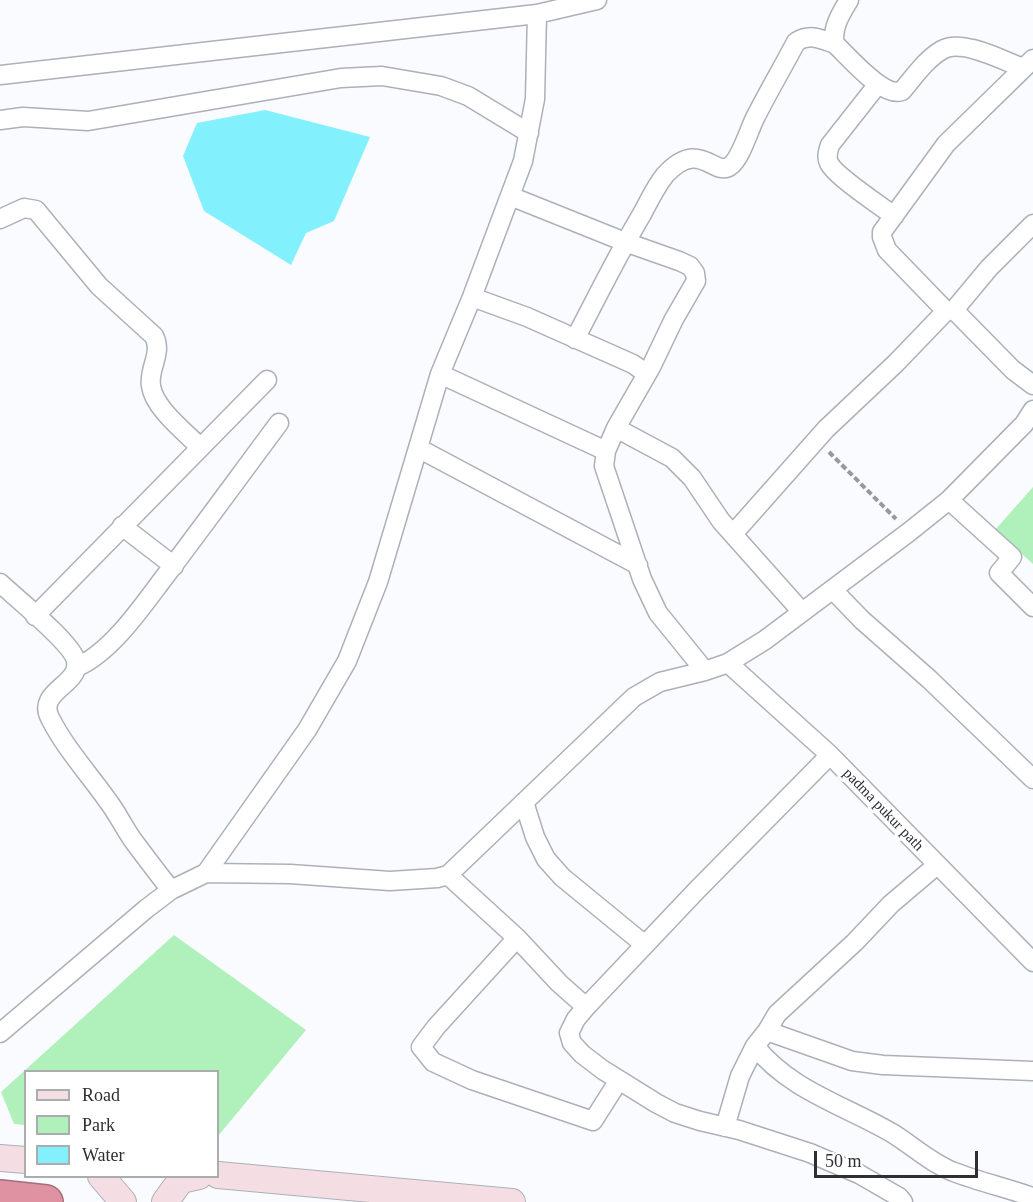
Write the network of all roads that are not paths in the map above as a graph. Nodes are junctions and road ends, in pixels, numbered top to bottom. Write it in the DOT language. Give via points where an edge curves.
graph roads {
  1 [pos="597,0"];
  2 [pos="849,0"];
  3 [pos="537,14"];
  4 [pos="835,44"];
  5 [pos="1028,63"];
  6 [pos="0,75"];
  7 [pos="878,84"];
  8 [pos="0,120"];
  9 [pos="530,133"];
  10 [pos="510,196"];
  11 [pos="894,216"];
  12 [pos="0,219"];
  13 [pos="1033,224"];
  14 [pos="625,242"];
  15 [pos="472,297"];
  16 [pos="950,311"];
  17 [pos="575,339"];
  18 [pos="440,374"];
  19 [pos="647,374"];
  20 [pos="267,380"];
  21 [pos="1033,385"];
  22 [pos="1033,410"];
  23 [pos="279,423"];
  24 [pos="616,428"];
  25 [pos="200,447"];
  26 [pos="418,448"];
  27 [pos="606,451"];
  28 [pos="949,500"];
  29 [pos="122,526"];
  30 [pos="733,534"];
  31 [pos="638,565"];
  32 [pos="174,566"];
  33 [pos="0,583"];
  34 [pos="832,590"];
  35 [pos="1033,607"];
  36 [pos="802,612"];
  37 [pos="35,616"];
  38 [pos="728,663"];
  39 [pos="77,667"];
  40 [pos="705,671"];
  41 [pos="830,755"];
  42 [pos="1033,779"];
  43 [pos="524,802"];
  44 [pos="938,864"];
  45 [pos="206,873"];
  46 [pos="448,875"];
  47 [pos="171,890"];
  48 [pos="517,938"];
  49 [pos="645,945"];
  50 [pos="1033,962"];
  51 [pos="586,1007"];
  52 [pos="767,1031"];
  53 [pos="0,1033"];
  54 [pos="755,1046"];
  55 [pos="1033,1071"];
  56 [pos="619,1080"];
  57 [pos="725,1127"];
  58 [pos="0,1158"];
  59 [pos="24,1160"];
  60 [pos="219,1175"];
  61 [pos="103,1178"];
  62 [pos="190,1178"];
  63 [pos="0,1197"];
  64 [pos="1033,1198"];
  65 [pos="46,1202"];
  66 [pos="123,1202"];
  67 [pos="165,1202"];
  68 [pos="512,1202"];
  69 [pos="903,1202"];
  1 -- 3 [label="street"];
  2 -- 4 [label="street" via="836,26"];
  3 -- 6 [label="street"];
  3 -- 9 [label="street"];
  4 -- 7 [label="street"];
  4 -- 14 [label="street" via="812,36 796,42 731,166 718,167 697,158 686,158 676,164 663,177"];
  5 -- 7 [label="street" via="952,45 933,57 902,91 888,91"];
  5 -- 11 [label="street" via="946,144"];
  7 -- 11 [label="street" via="827,154 829,164"];
  8 -- 9 [label="street" via="23,117 88,121 341,78 382,76 441,86 468,96"];
  9 -- 10 [label="street"];
  10 -- 14 [label="street"];
  10 -- 15 [label="street"];
  11 -- 16 [label="street" via="884,227 884,244"];
  12 -- 25 [label="street" via="24,208 36,210 99,286 154,336 158,344 150,385 154,398"];
  13 -- 16 [label="street"];
  14 -- 17 [label="street"];
  14 -- 19 [label="street" via="679,261 695,273 696,281"];
  15 -- 17 [label="street"];
  15 -- 18 [label="street"];
  16 -- 21 [label="street"];
  16 -- 30 [label="street" via="817,438"];
  17 -- 19 [label="street"];
  18 -- 26 [label="street"];
  18 -- 27 [label="street"];
  19 -- 24 [label="street"];
  20 -- 25 [label="street"];
  22 -- 28 [label="street"];
  23 -- 32 [label="street"];
  24 -- 27 [label="street"];
  24 -- 30 [label="street" via="672,458 692,477"];
  25 -- 29 [label="street"];
  26 -- 31 [label="street"];
  26 -- 45 [label="street" via="378,582 347,661 307,730"];
  27 -- 31 [label="street" via="604,466"];
  28 -- 34 [label="street"];
  28 -- 35 [label="street" via="1012,557 999,573"];
  29 -- 32 [label="street"];
  29 -- 37 [label="street"];
  30 -- 36 [label="street"];
  31 -- 40 [label="street" via="658,613"];
  32 -- 39 [label="street" via="123,629 88,662"];
  33 -- 37 [label="street"];
  34 -- 36 [label="street"];
  34 -- 42 [label="street"];
  36 -- 38 [label="street"];
  37 -- 39 [label="street" via="63,640 76,658"];
  38 -- 40 [label="street"];
  38 -- 41 [label="street, padma pukur path"];
  39 -- 47 [label="street" via="52,694 49,716"];
  40 -- 43 [label="street" via="660,682 634,697"];
  41 -- 44 [label="street, padma pukur path"];
  41 -- 49 [label="street"];
  43 -- 46 [label="street"];
  43 -- 49 [label="street" via="546,859 562,877"];
  44 -- 50 [label="street, padma pukur path"];
  44 -- 52 [label="street" via="777,1014"];
  45 -- 46 [label="street" via="390,881"];
  45 -- 47 [label="street"];
  46 -- 48 [label="street"];
  47 -- 53 [label="street"];
  48 -- 51 [label="street"];
  48 -- 56 [label="street" via="422,1047 433,1062 472,1080 593,1121"];
  49 -- 51 [label="street"];
  51 -- 56 [label="street" via="570,1033 572,1043"];
  52 -- 54 [label="street"];
  52 -- 55 [label="street" via="852,1061"];
  54 -- 57 [label="street" via="740,1076"];
  54 -- 64 [label="street" via="766,1061 814,1094 894,1134 952,1171"];
  56 -- 57 [label="street" via="675,1113"];
  57 -- 69 [label="street" via="801,1150 859,1174"];
  58 -- 59 [label="street"];
  60 -- 68 [label="street"];
  61 -- 66 [label="street"];
  62 -- 67 [label="street" via="181,1180"];
  63 -- 65 [label="highway"];
}
